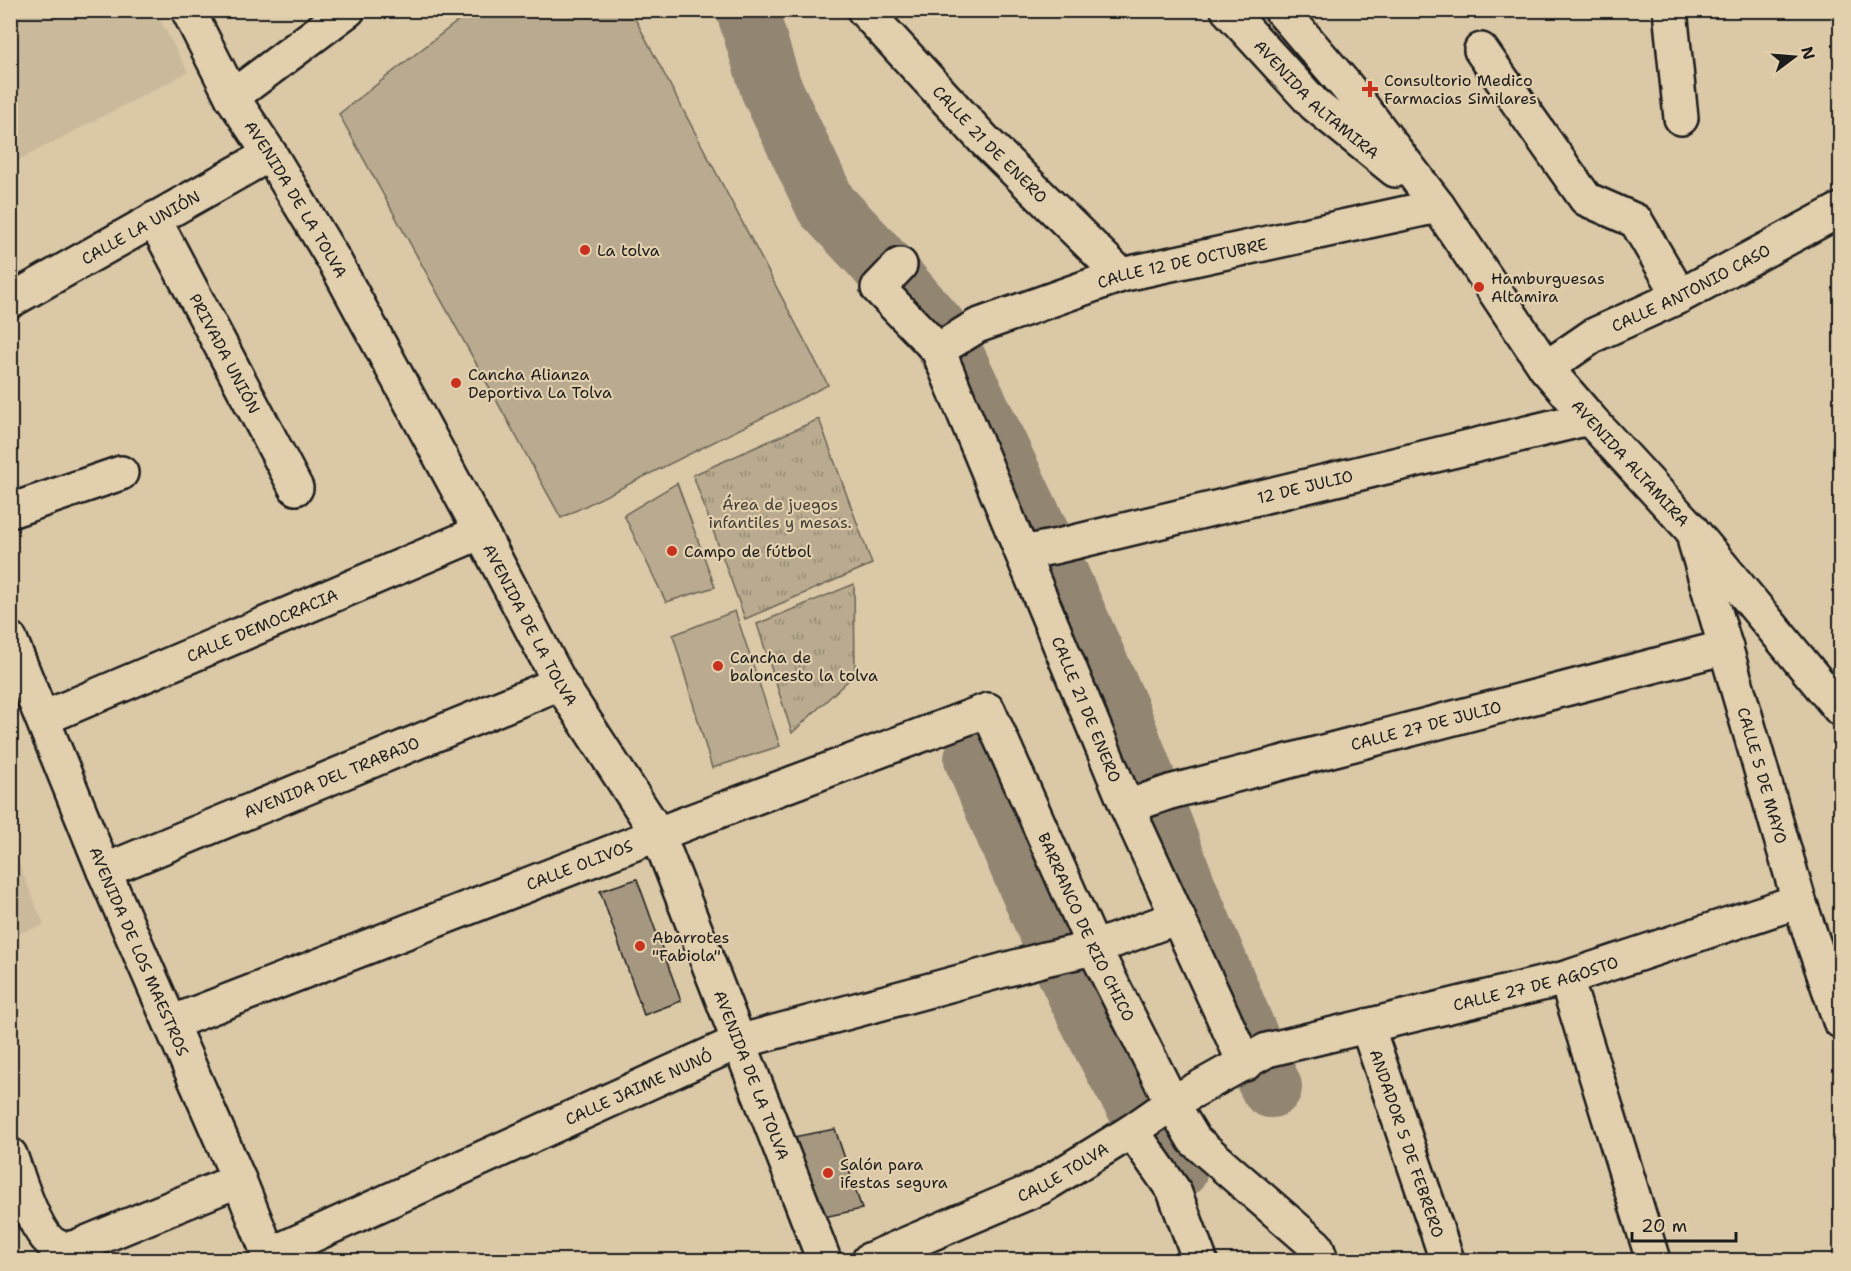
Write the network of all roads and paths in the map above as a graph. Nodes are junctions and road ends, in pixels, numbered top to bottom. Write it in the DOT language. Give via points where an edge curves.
graph roads {
  1 [pos="188,10"];
  2 [pos="348,10"];
  3 [pos="864,10"];
  4 [pos="1228,10"];
  5 [pos="1281,10"];
  6 [pos="1670,10"];
  7 [pos="1481,50"];
  8 [pos="232,97"];
  9 [pos="1681,118"];
  10 [pos="270,154"];
  11 [pos="1438,206"];
  12 [pos="1840,210"];
  13 [pos="154,219"];
  14 [pos="1121,275"];
  15 [pos="889,276"];
  16 [pos="1680,296"];
  17 [pos="10,301"];
  18 [pos="938,350"];
  19 [pos="1546,368"];
  20 [pos="1589,418"];
  21 [pos="121,473"];
  22 [pos="296,488"];
  23 [pos="10,512"];
  24 [pos="1691,529"];
  25 [pos="482,532"];
  26 [pos="1038,548"];
  27 [pos="10,639"];
  28 [pos="1726,647"];
  29 [pos="560,683"];
  30 [pos="1840,709"];
  31 [pos="988,710"];
  32 [pos="44,718"];
  33 [pos="1127,807"];
  34 [pos="658,834"];
  35 [pos="105,871"];
  36 [pos="1799,901"];
  37 [pos="1178,917"];
  38 [pos="1085,950"];
  39 [pos="1566,978"];
  40 [pos="1840,1021"];
  41 [pos="171,1023"];
  42 [pos="1367,1026"];
  43 [pos="738,1042"];
  44 [pos="1256,1057"];
  45 [pos="1149,1119"];
  46 [pos="10,1155"];
  47 [pos="239,1180"];
  48 [pos="270,1258"];
  49 [pos="824,1260"];
  50 [pos="869,1260"];
  51 [pos="1200,1260"];
  52 [pos="1321,1260"];
  53 [pos="1447,1260"];
  54 [pos="1653,1260"];
  1 -- 8 [label="street, AVENIDA DE LA TOLVA"];
  2 -- 8 [label="street"];
  3 -- 14 [label="street, CALLE 21 DE ENERO" via="984,140"];
  4 -- 11 [label="street, AVENIDA ALTAMIRA" via="1315,105"];
  5 -- 11 [label="street, AVENIDA ALTAMIRA" via="1347,87"];
  6 -- 9 [label="street"];
  7 -- 16 [label="street" via="1586,199 1636,221"];
  8 -- 10 [label="street, AVENIDA DE LA TOLVA"];
  10 -- 13 [label="street, CALLE LA UNIÓN"];
  10 -- 25 [label="street, AVENIDA DE LA TOLVA" via="335,262"];
  11 -- 14 [label="street, CALLE 12 DE OCTUBRE"];
  11 -- 19 [label="street, AVENIDA ALTAMIRA"];
  12 -- 16 [label="street, CALLE ANTONIO CASO"];
  13 -- 17 [label="street, CALLE LA UNIÓN"];
  13 -- 22 [label="street, PRIVADA UNIÓN"];
  14 -- 18 [label="street, CALLE 12 DE OCTUBRE" via="977,327"];
  15 -- 18 [label="street"];
  16 -- 19 [label="street, CALLE ANTONIO CASO" via="1594,335"];
  18 -- 26 [label="street, CALLE 21 DE ENERO"];
  19 -- 20 [label="street, AVENIDA ALTAMIRA"];
  20 -- 24 [label="street, AVENIDA ALTAMIRA"];
  20 -- 26 [label="street, 12 DE JULIO"];
  21 -- 23 [label="street"];
  24 -- 28 [label="street, CALLE 5 DE MAYO"];
  24 -- 30 [label="street, AVENIDA ALTAMIRA"];
  25 -- 29 [label="street, AVENIDA DE LA TOLVA"];
  25 -- 32 [label="street, CALLE DEMOCRACIA"];
  26 -- 33 [label="street, CALLE 21 DE ENERO"];
  27 -- 32 [label="street, AVENIDA DE LOS MAESTROS"];
  28 -- 33 [label="street, CALLE 27 DE JULIO" via="1170,792"];
  28 -- 36 [label="street, CALLE 5 DE MAYO"];
  29 -- 34 [label="street, AVENIDA DE LA TOLVA"];
  29 -- 35 [label="street, AVENIDA DEL TRABAJO"];
  31 -- 34 [label="street, CALLE OLIVOS"];
  31 -- 38 [label="street, BARRANCO DE RIO CHICO"];
  32 -- 35 [label="street, AVENIDA DE LOS MAESTROS"];
  33 -- 37 [label="street, CALLE 21 DE ENERO"];
  34 -- 41 [label="street, CALLE OLIVOS"];
  34 -- 43 [label="street, AVENIDA DE LA TOLVA"];
  35 -- 41 [label="street, AVENIDA DE LOS MAESTROS"];
  36 -- 39 [label="street, CALLE 27 DE AGOSTO"];
  36 -- 40 [label="street, CALLE 5 DE MAYO"];
  37 -- 38 [label="street, CALLE JAIME NUNÓ"];
  37 -- 44 [label="street, CALLE 21 DE ENERO"];
  38 -- 43 [label="street, CALLE JAIME NUNÓ"];
  38 -- 45 [label="street, BARRANCO DE RIO CHICO"];
  39 -- 42 [label="street, CALLE 27 DE AGOSTO"];
  39 -- 54 [label="street"];
  41 -- 47 [label="street, AVENIDA DE LOS MAESTROS"];
  42 -- 44 [label="street, CALLE 27 DE AGOSTO"];
  42 -- 53 [label="street, ANDADOR 5 DE FEBRERO"];
  43 -- 48 [label="street, CALLE JAIME NUNÓ"];
  43 -- 49 [label="street, AVENIDA DE LA TOLVA"];
  44 -- 45 [label="street, CALLE TOLVA"];
  45 -- 50 [label="street, CALLE TOLVA" via="1041,1187"];
  45 -- 51 [label="street, BARRANCO DE RIO CHICO"];
  45 -- 52 [label="street, BARRANCO DE RIO CHICO" via="1194,1140 1316,1246"];
  46 -- 47 [label="street" via="38,1226 49,1241 61,1248 76,1247"];
  47 -- 48 [label="street, AVENIDA DE LOS MAESTROS"];
}
